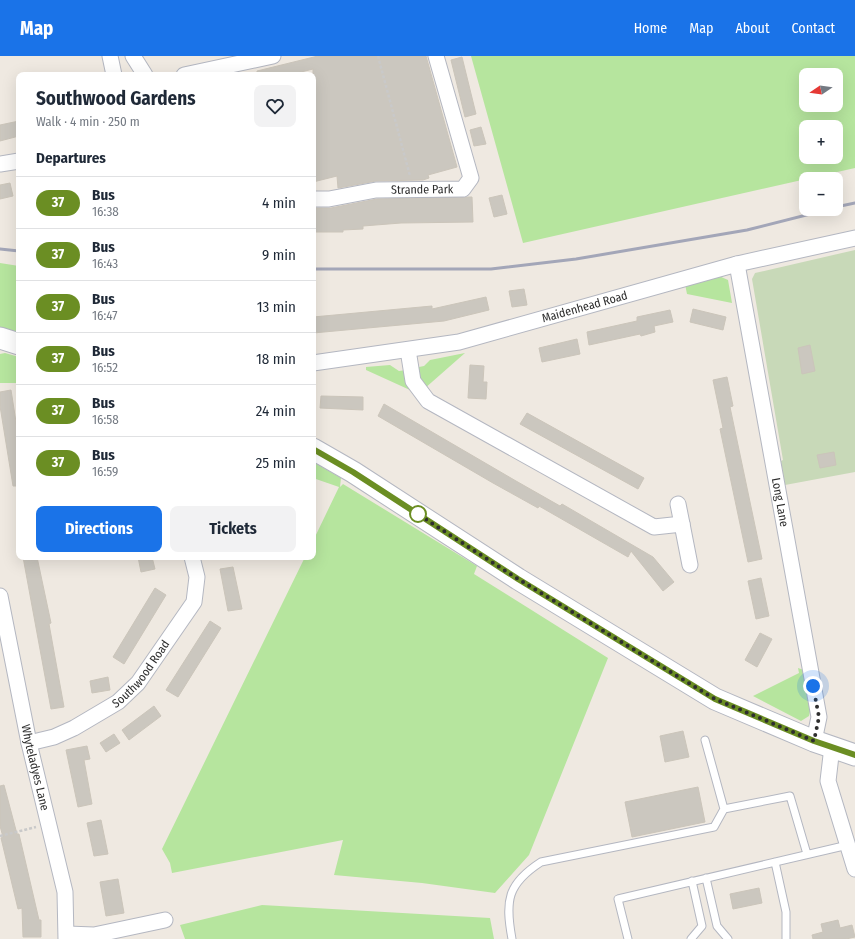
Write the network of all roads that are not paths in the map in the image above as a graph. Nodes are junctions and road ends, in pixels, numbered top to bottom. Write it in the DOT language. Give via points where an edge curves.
graph roads {
  1 [pos="110,56"];
  2 [pos="133,56"];
  3 [pos="273,56"];
  4 [pos="436,56"];
  5 [pos="113,72"];
  6 [pos="144,72"];
  7 [pos="198,72"];
  8 [pos="16,161"];
  9 [pos="0,164"];
  10 [pos="316,199"];
  11 [pos="855,238"];
  12 [pos="737,264"];
  13 [pos="0,338"];
  14 [pos="16,343"];
  15 [pos="408,350"];
  16 [pos="316,363"];
  17 [pos="316,451"];
  18 [pos="678,504"];
  19 [pos="682,524"];
  20 [pos="193,560"];
  21 [pos="690,565"];
  22 [pos="0,596"];
  23 [pos="705,740"];
  24 [pos="29,743"];
  25 [pos="823,744"];
  26 [pos="855,755"];
  27 [pos="724,809"];
  28 [pos="848,845"];
  29 [pos="807,854"];
  30 [pos="775,862"];
  31 [pos="855,869"];
  32 [pos="706,878"];
  33 [pos="692,881"];
  34 [pos="165,920"];
  35 [pos="66,936"];
  36 [pos="512,939"];
  37 [pos="628,939"];
  38 [pos="691,939"];
  39 [pos="728,939"];
  40 [pos="786,939"];
  1 -- 5 [label="street"];
  2 -- 6 [label="street"];
  3 -- 7 [label="street"];
  4 -- 10 [label="street, Strande Park" via="471,178 463,189 376,190"];
  8 -- 9 [label="street"];
  11 -- 12 [label="street, Maidenhead Road"];
  12 -- 15 [label="street, Maidenhead Road" via="510,329 459,342"];
  12 -- 25 [label="street, Long Lane"];
  13 -- 14 [label="main road"];
  15 -- 16 [label="street, Maidenhead Road"];
  15 -- 19 [label="street" via="413,381 428,401 654,527"];
  17 -- 25 [label="main road" via="518,579 715,699"];
  18 -- 19 [label="street"];
  19 -- 21 [label="street"];
  20 -- 24 [label="street, Southwood Road" via="197,577 194,602 138,683 118,702 74,728"];
  22 -- 24 [label="street, Whyteladyes Lane"];
  23 -- 27 [label="lane"];
  24 -- 35 [label="street, Whyteladyes Lane" via="65,892"];
  25 -- 26 [label="main road"];
  25 -- 28 [label="street, Long Lane" via="828,781"];
  27 -- 29 [label="lane" via="790,796"];
  27 -- 36 [label="lane" via="714,827 541,862 525,872 509,900 508,917"];
  28 -- 29 [label="lane"];
  28 -- 31 [label="street, Long Lane"];
  29 -- 30 [label="lane"];
  30 -- 32 [label="lane"];
  30 -- 40 [label="lane" via="786,912"];
  32 -- 33 [label="lane"];
  32 -- 39 [label="lane" via="717,926"];
  33 -- 37 [label="lane" via="618,899"];
  33 -- 38 [label="lane" via="702,926"];
  34 -- 35 [label="street" via="94,935"];
}
